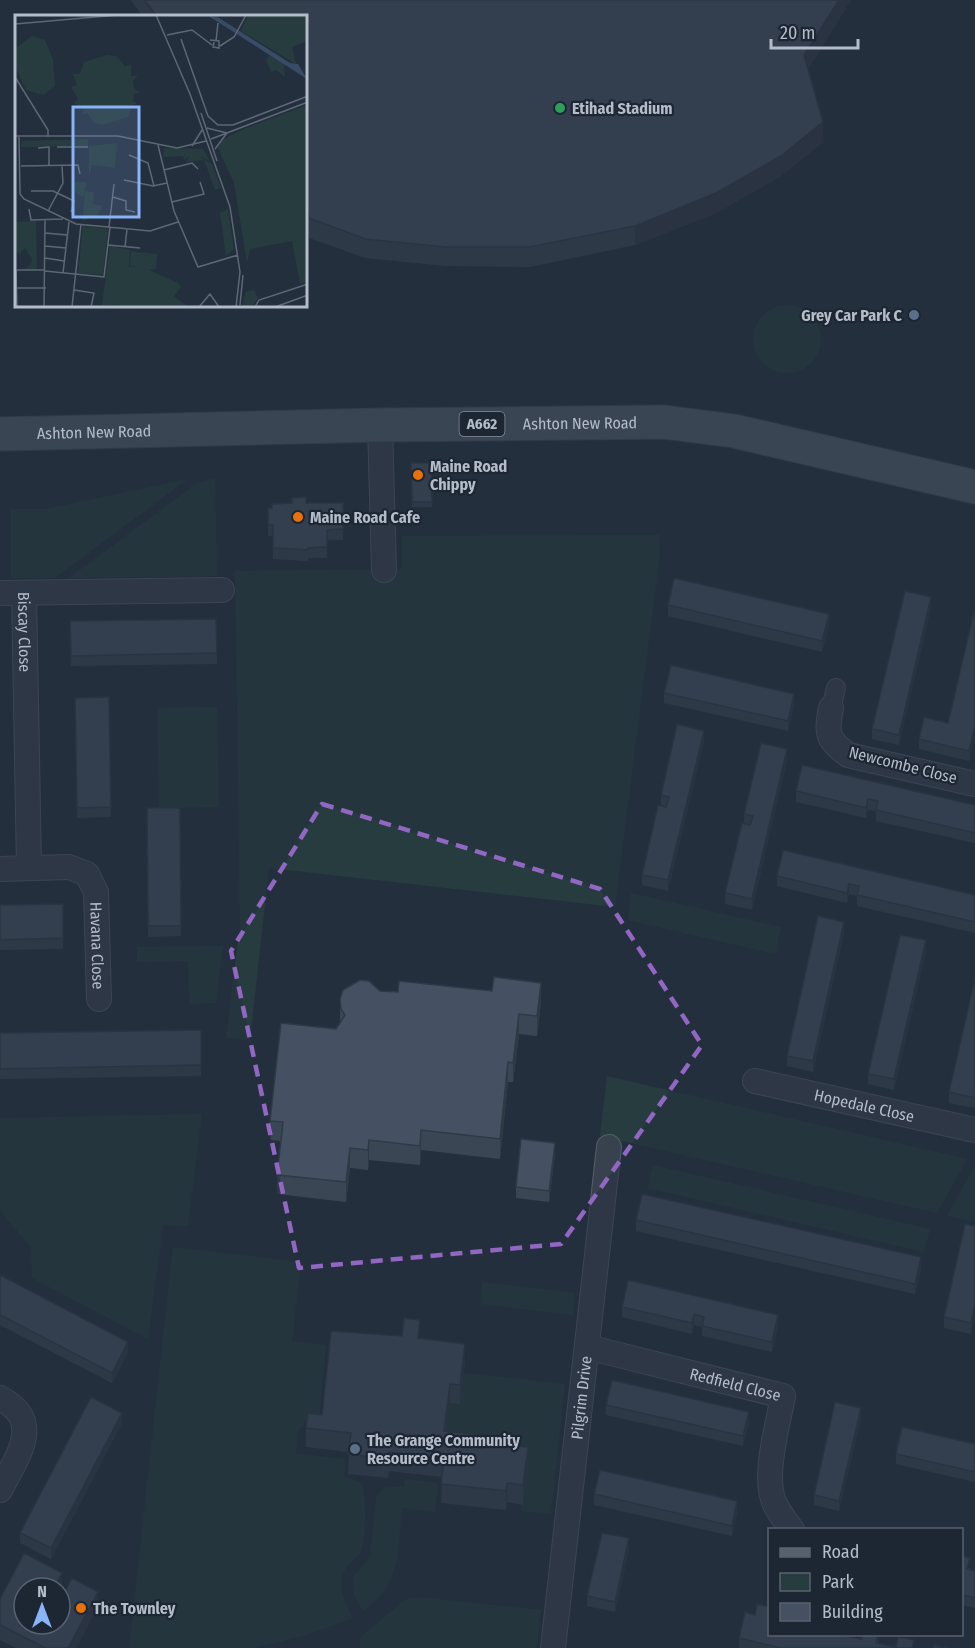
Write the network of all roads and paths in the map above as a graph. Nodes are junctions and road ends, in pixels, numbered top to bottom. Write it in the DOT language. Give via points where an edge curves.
graph roads {
  1 [pos="380,425"];
  2 [pos="0,434"];
  3 [pos="975,487"];
  4 [pos="384,570"];
  5 [pos="222,590"];
  6 [pos="0,593"];
  7 [pos="24,593"];
  8 [pos="833,698"];
  9 [pos="975,784"];
  10 [pos="29,868"];
  11 [pos="0,869"];
  12 [pos="99,999"];
  13 [pos="755,1081"];
  14 [pos="975,1130"];
  15 [pos="609,1147"];
  16 [pos="587,1347"];
  17 [pos="0,1398"];
  18 [pos="0,1490"];
  19 [pos="791,1528"];
  20 [pos="553,1648"];
  1 -- 2 [label="main road, Ashton New Road / A662"];
  1 -- 3 [label="main road, Ashton New Road / A662" via="664,422 734,431"];
  1 -- 4 [label="street"];
  5 -- 7 [label="street, Biscay Close"];
  6 -- 7 [label="street"];
  7 -- 10 [label="street, Biscay Close"];
  8 -- 9 [label="street, Newcombe Close" via="828,726 831,742 848,755"];
  10 -- 11 [label="street, Havana Close"];
  10 -- 12 [label="street, Havana Close" via="69,867 87,874 96,892"];
  13 -- 14 [label="street, Hopedale Close"];
  15 -- 16 [label="street, Pilgrim Drive"];
  16 -- 19 [label="street, Redfield Close" via="783,1396 771,1494"];
  16 -- 20 [label="street, Pilgrim Drive"];
  17 -- 18 [label="street" via="15,1406 24,1422 24,1445"];
}
